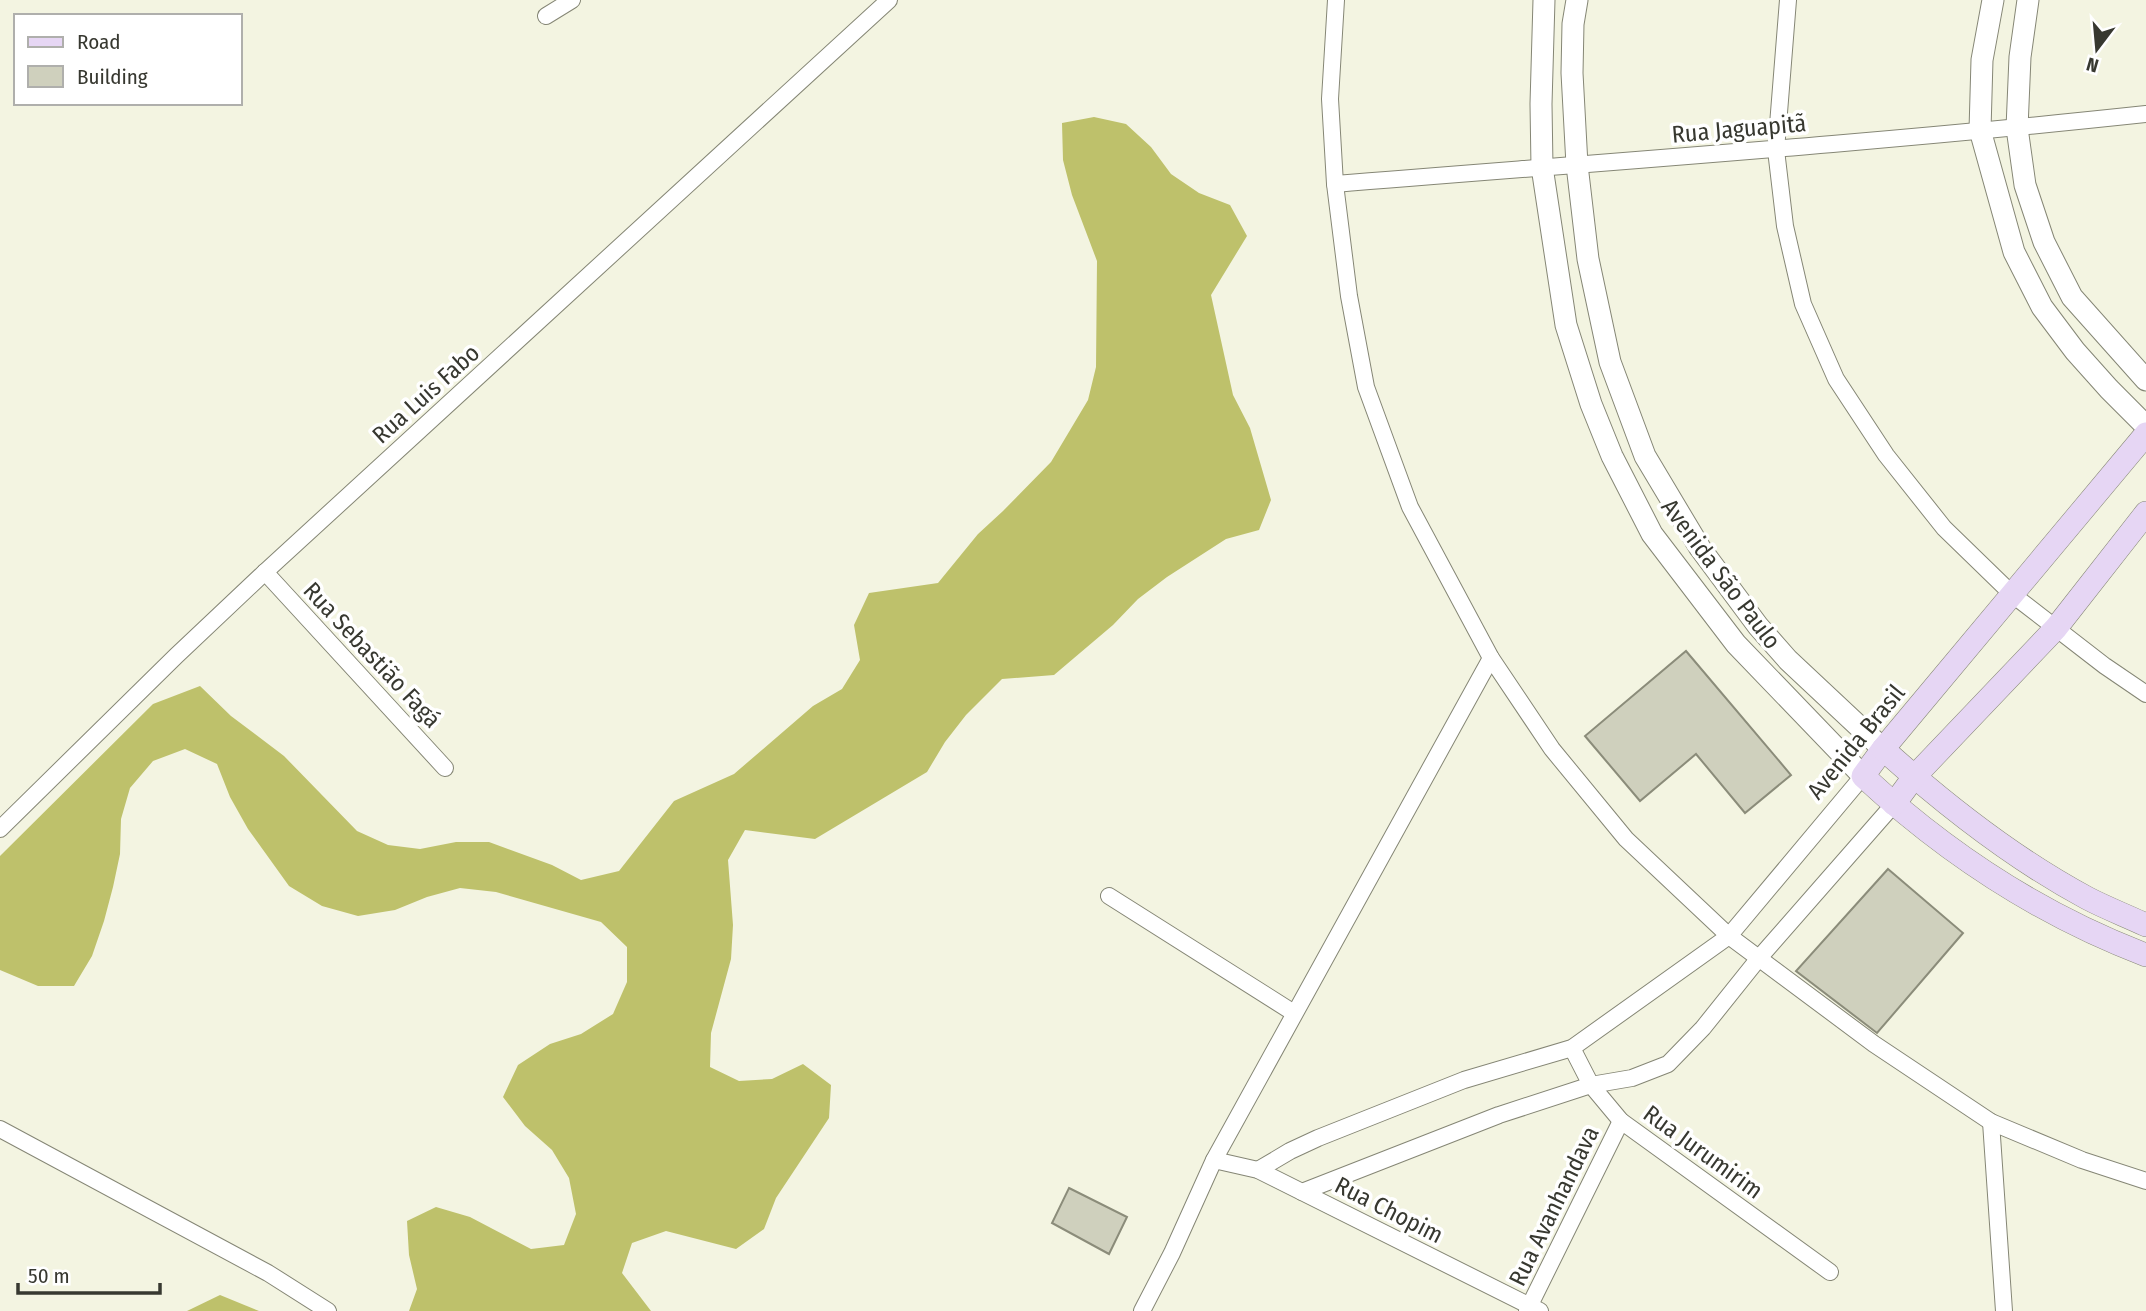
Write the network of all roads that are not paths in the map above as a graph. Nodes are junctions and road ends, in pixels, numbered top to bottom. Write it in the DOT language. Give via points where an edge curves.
graph roads {
  1 [pos="572,0"];
  2 [pos="889,0"];
  3 [pos="1336,0"];
  4 [pos="1544,0"];
  5 [pos="1577,0"];
  6 [pos="1788,0"];
  7 [pos="1993,0"];
  8 [pos="2028,0"];
  9 [pos="546,16"];
  10 [pos="2146,114"];
  11 [pos="2017,128"];
  12 [pos="1980,130"];
  13 [pos="1776,150"];
  14 [pos="1577,165"];
  15 [pos="1542,167"];
  16 [pos="1335,184"];
  17 [pos="2105,334"];
  18 [pos="2075,351"];
  19 [pos="2146,380"];
  20 [pos="2146,426"];
  21 [pos="2146,434"];
  22 [pos="2146,513"];
  23 [pos="265,572"];
  24 [pos="2013,595"];
  25 [pos="1758,626"];
  26 [pos="2056,628"];
  27 [pos="1736,644"];
  28 [pos="1491,658"];
  29 [pos="2146,694"];
  30 [pos="1883,749"];
  31 [pos="445,768"];
  32 [pos="1863,776"];
  33 [pos="1914,777"];
  34 [pos="1894,804"];
  35 [pos="0,829"];
  36 [pos="2017,855"];
  37 [pos="2001,884"];
  38 [pos="1109,896"];
  39 [pos="2146,925"];
  40 [pos="1729,936"];
  41 [pos="2142,947"];
  42 [pos="1759,958"];
  43 [pos="1294,1013"];
  44 [pos="1572,1048"];
  45 [pos="1591,1086"];
  46 [pos="1621,1121"];
  47 [pos="1990,1122"];
  48 [pos="0,1129"];
  49 [pos="1214,1160"];
  50 [pos="1258,1170"];
  51 [pos="2146,1181"];
  52 [pos="1302,1192"];
  53 [pos="1830,1272"];
  54 [pos="1532,1309"];
  55 [pos="328,1311"];
  56 [pos="1142,1311"];
  57 [pos="2004,1311"];
  1 -- 9 [label="street"];
  2 -- 23 [label="street, Rua Luis Fabo"];
  3 -- 16 [label="street" via="1330,99"];
  4 -- 15 [label="street, Avenida São Paulo"];
  5 -- 14 [label="street, Avenida São Paulo" via="1572,73"];
  6 -- 13 [label="street"];
  7 -- 12 [label="street" via="1982,60"];
  8 -- 11 [label="street"];
  10 -- 11 [label="street, Rua Jaguapitã"];
  11 -- 12 [label="street, Rua Jaguapitã"];
  11 -- 17 [label="street" via="2025,184 2044,242 2072,296"];
  12 -- 13 [label="street, Rua Jaguapitã"];
  12 -- 18 [label="street" via="2014,251 2042,307"];
  13 -- 14 [label="street, Rua Jaguapitã"];
  13 -- 24 [label="street" via="1785,226 1802,304 1836,379 1886,455 1944,528"];
  14 -- 15 [label="street, Rua Jaguapitã"];
  14 -- 25 [label="street, Avenida São Paulo" via="1588,259 1610,362 1645,456 1700,548"];
  15 -- 16 [label="street, Rua Jaguapitã"];
  15 -- 27 [label="street, Avenida São Paulo" via="1566,325 1612,456 1652,534"];
  16 -- 28 [label="street" via="1366,387 1410,507"];
  17 -- 18 [label="street"];
  17 -- 19 [label="street"];
  18 -- 20 [label="street"];
  21 -- 24 [label="main road, Avenida Brasil"];
  22 -- 26 [label="main road"];
  23 -- 31 [label="street, Rua Sebastião Fagá"];
  23 -- 35 [label="street, Rua Luis Fabo"];
  24 -- 26 [label="street"];
  24 -- 30 [label="main road, Avenida Brasil"];
  25 -- 27 [label="street"];
  25 -- 30 [label="street, Avenida São Paulo"];
  26 -- 29 [label="street"];
  26 -- 33 [label="main road"];
  27 -- 32 [label="street, Avenida São Paulo"];
  28 -- 40 [label="street" via="1552,749 1626,839"];
  28 -- 43 [label="street"];
  30 -- 32 [label="main road, Avenida Brasil"];
  30 -- 33 [label="main road, Avenida São Paulo"];
  32 -- 34 [label="main road, Avenida São Paulo"];
  32 -- 40 [label="street, Avenida Brasil"];
  33 -- 34 [label="main road"];
  33 -- 36 [label="main road, Avenida São Paulo"];
  34 -- 37 [label="main road, Avenida São Paulo"];
  34 -- 42 [label="street"];
  36 -- 37 [label="main road"];
  36 -- 39 [label="main road, Avenida São Paulo" via="2087,898"];
  37 -- 41 [label="main road, Avenida São Paulo" via="2102,938"];
  38 -- 43 [label="street"];
  40 -- 42 [label="street"];
  40 -- 44 [label="street, Avenida Brasil"];
  42 -- 45 [label="street" via="1668,1064"];
  42 -- 47 [label="street" via="1874,1044"];
  43 -- 49 [label="street"];
  44 -- 45 [label="street, Rua Jurumirim"];
  44 -- 50 [label="street, Avenida Brasil" via="1464,1080 1318,1138"];
  45 -- 46 [label="street, Rua Jurumirim"];
  45 -- 52 [label="street" via="1499,1115"];
  46 -- 53 [label="street, Rua Jurumirim"];
  46 -- 54 [label="street, Rua Avanhandava"];
  47 -- 51 [label="street"];
  47 -- 57 [label="street"];
  48 -- 55 [label="street" via="268,1273"];
  49 -- 50 [label="street, Rua Chopim"];
  49 -- 56 [label="street"];
  50 -- 52 [label="street, Rua Chopim"];
  52 -- 54 [label="street, Rua Chopim"];
}
